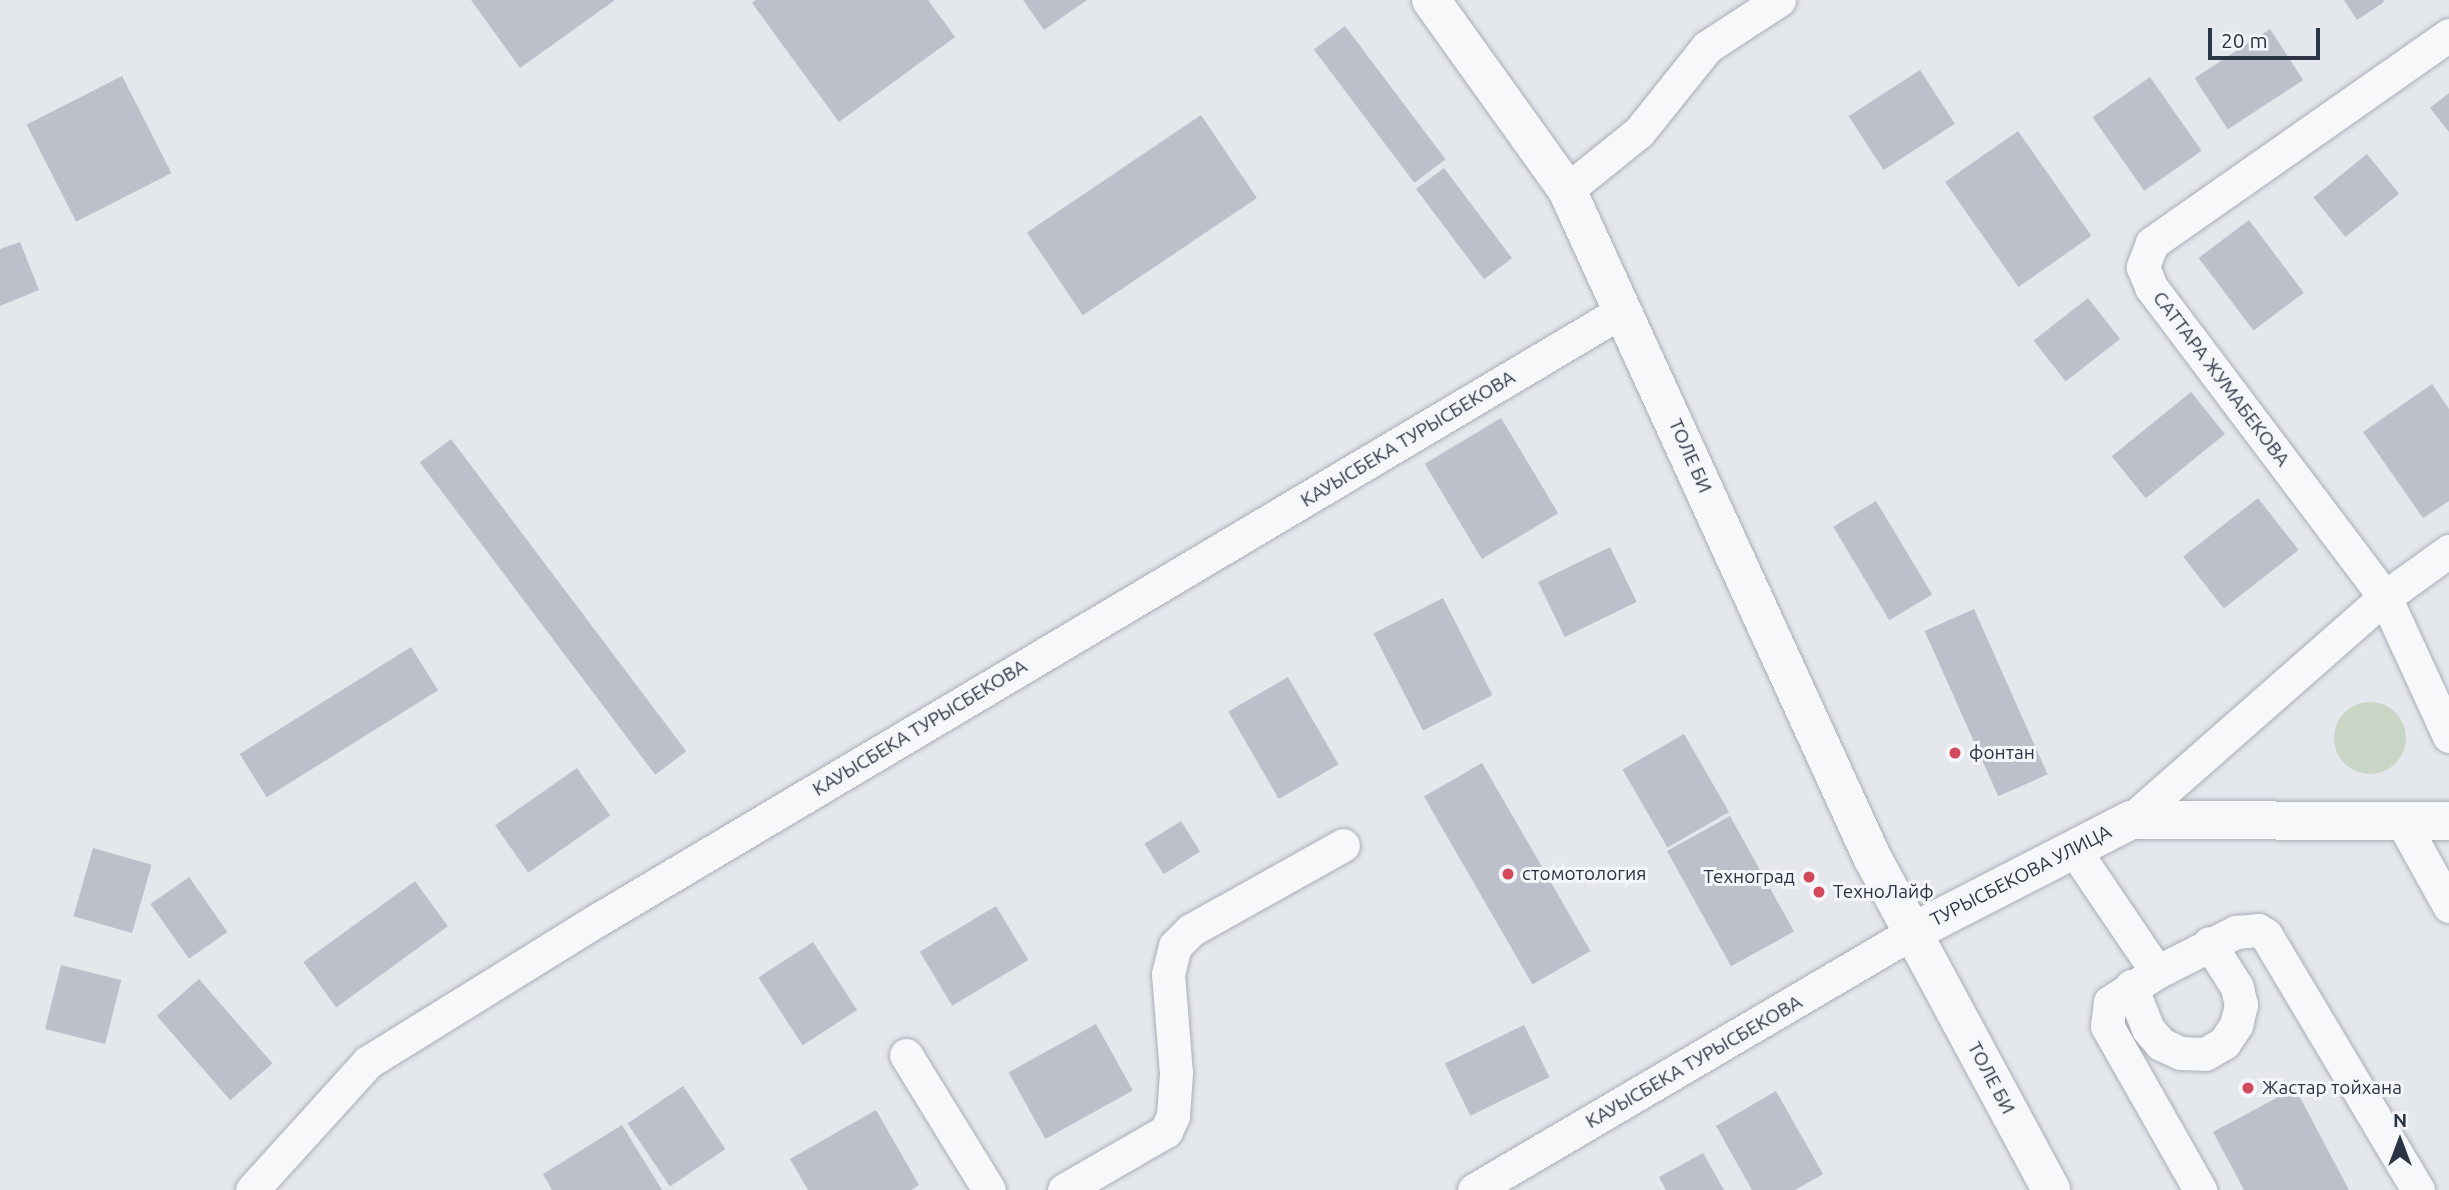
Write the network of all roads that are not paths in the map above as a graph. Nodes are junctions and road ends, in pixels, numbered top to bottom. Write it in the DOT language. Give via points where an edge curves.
graph roads {
  1 [pos="1431,0"];
  2 [pos="1779,0"];
  3 [pos="2449,35"];
  4 [pos="1567,190"];
  5 [pos="1624,310"];
  6 [pos="2449,551"];
  7 [pos="2385,597"];
  8 [pos="2449,736"];
  9 [pos="2130,820"];
  10 [pos="2449,821"];
  11 [pos="2403,823"];
  12 [pos="1343,845"];
  13 [pos="2073,848"];
  14 [pos="2449,906"];
  15 [pos="1913,932"];
  16 [pos="2209,943"];
  17 [pos="2144,979"];
  18 [pos="906,1055"];
  19 [pos="978,1187"];
  20 [pos="252,1190"];
  21 [pos="1064,1190"];
  22 [pos="1474,1190"];
  23 [pos="2051,1190"];
  24 [pos="2200,1190"];
  25 [pos="2418,1190"];
  1 -- 4 [label="street, ТОЛЕ БИ"];
  2 -- 4 [label="street" via="1707,47 1639,132"];
  3 -- 7 [label="street, САТТАРА ЖУМАБЕКОВА" via="2152,243 2143,267 2151,287"];
  4 -- 5 [label="street, ТОЛЕ БИ"];
  5 -- 15 [label="street, ТОЛЕ БИ" via="1872,857"];
  5 -- 20 [label="street, КАУЫСБЕКА ТУРЫСБЕКОВА" via="611,912 368,1062"];
  6 -- 7 [label="street"];
  7 -- 8 [label="street, САТТАРА ЖУМАБЕКОВА"];
  7 -- 9 [label="street"];
  9 -- 11 [label="street"];
  9 -- 13 [label="street, ТУРЫСБЕКОВА УЛИЦА"];
  10 -- 11 [label="street"];
  11 -- 14 [label="street"];
  12 -- 21 [label="street" via="1191,930 1175,946 1168,974 1176,1073 1173,1116 1166,1131"];
  13 -- 15 [label="street, ТУРЫСБЕКОВА УЛИЦА"];
  13 -- 17 [label="street"];
  15 -- 22 [label="street, КАУЫСБЕКА ТУРЫСБЕКОВА"];
  15 -- 23 [label="street, ТОЛЕ БИ"];
  16 -- 17 [label="street"];
  16 -- 17 [label="street" via="2237,986 2241,1005 2236,1026 2224,1043 2205,1054 2180,1053 2161,1044 2148,1028"];
  16 -- 25 [label="street" via="2249,930 2266,935"];
  17 -- 24 [label="street" via="2110,1002 2107,1026"];
  18 -- 19 [label="street"];
}
